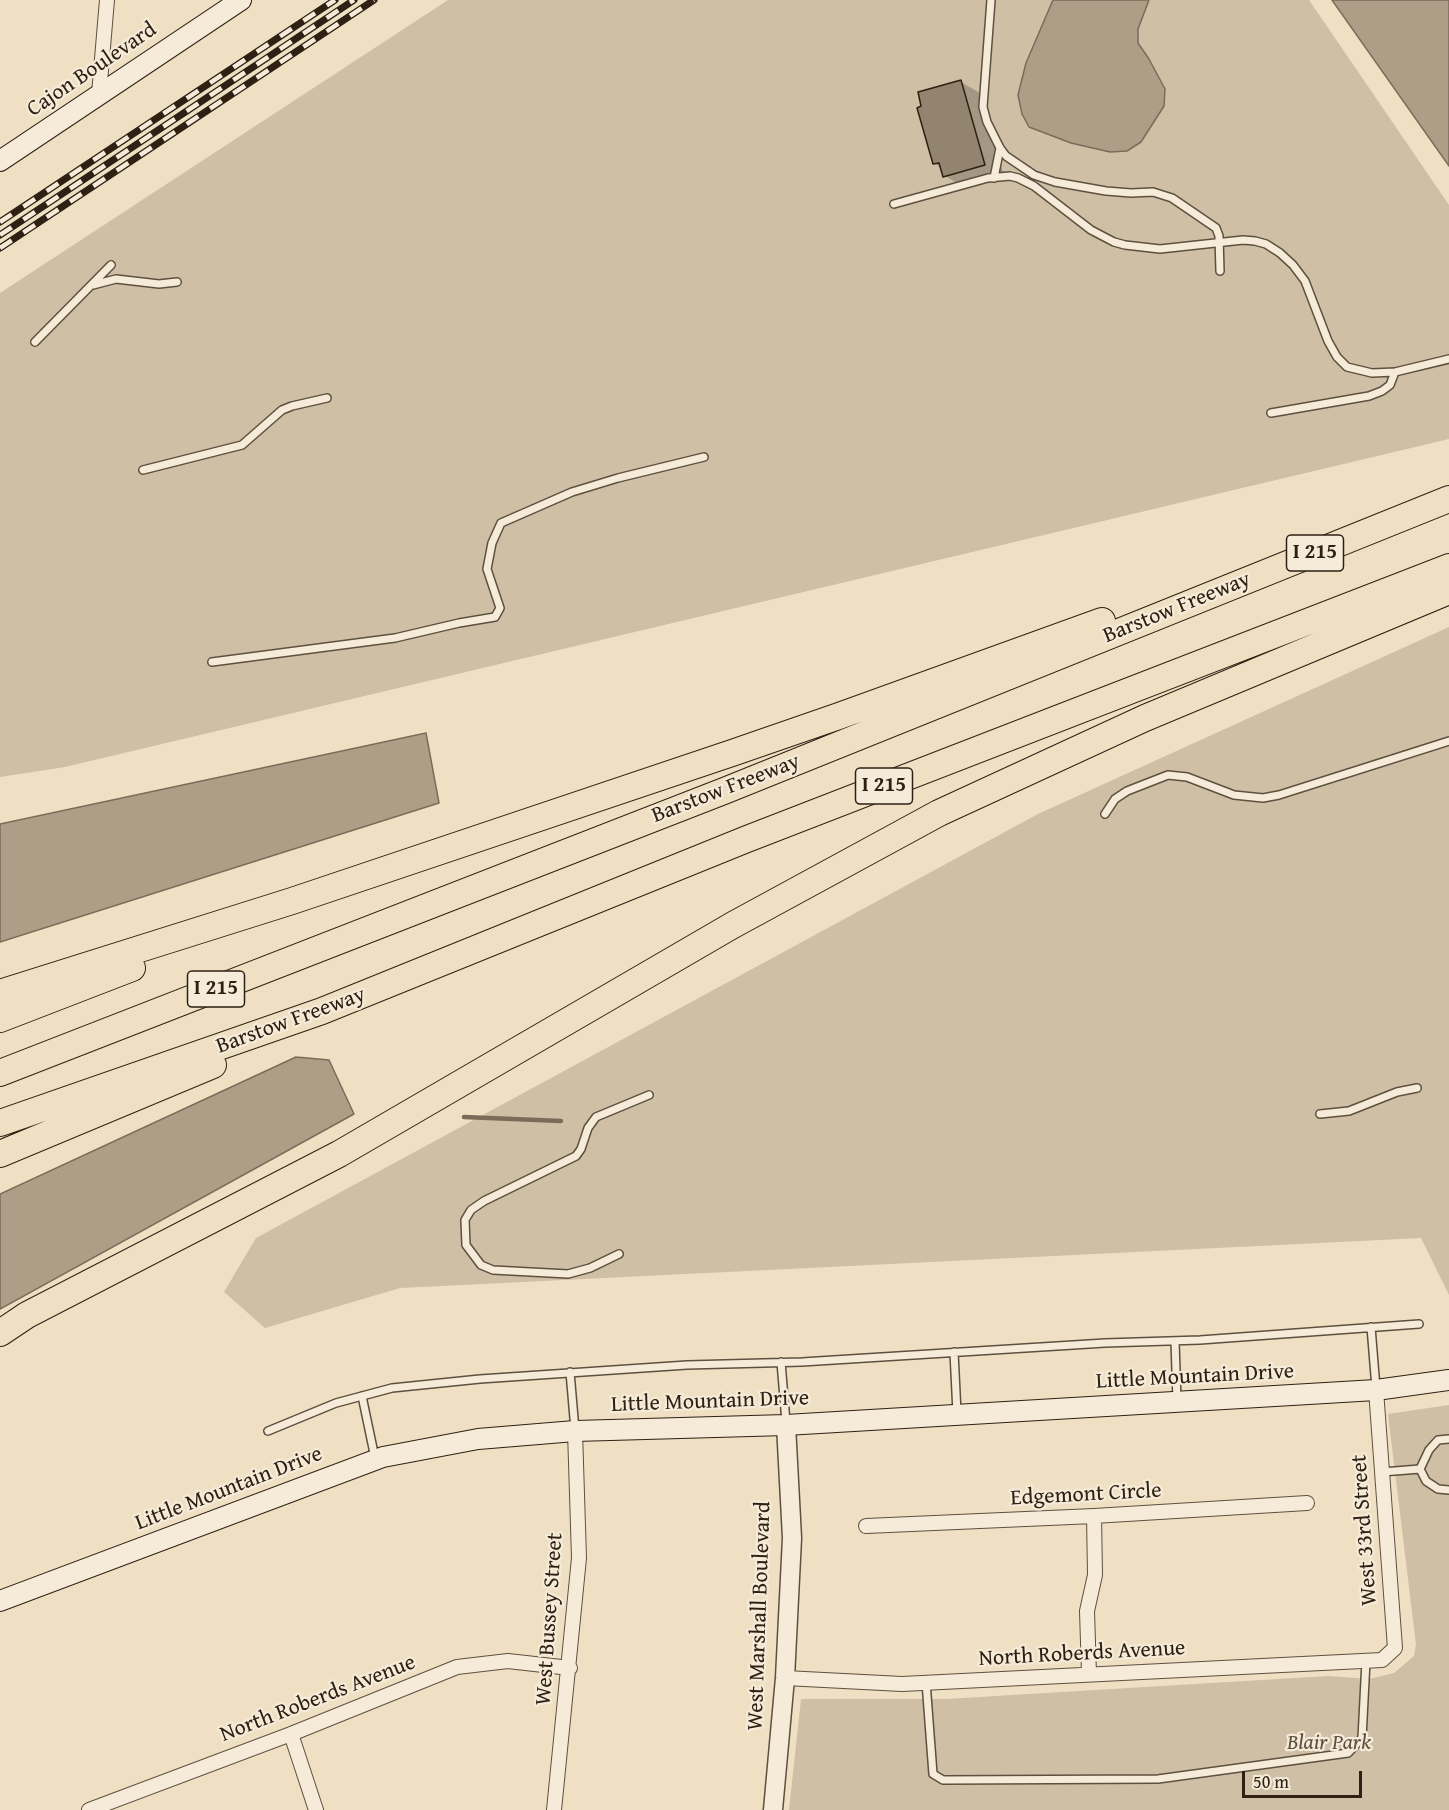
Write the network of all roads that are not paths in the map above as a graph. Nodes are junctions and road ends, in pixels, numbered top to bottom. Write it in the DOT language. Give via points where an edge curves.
graph roads {
  1 [pos="107,0"];
  2 [pos="241,0"];
  3 [pos="991,0"];
  4 [pos="99,94"];
  5 [pos="1000,148"];
  6 [pos="0,161"];
  7 [pos="994,177"];
  8 [pos="894,204"];
  9 [pos="1219,242"];
  10 [pos="111,265"];
  11 [pos="1220,271"];
  12 [pos="177,282"];
  13 [pos="91,285"];
  14 [pos="35,342"];
  15 [pos="1449,359"];
  16 [pos="1395,372"];
  17 [pos="327,398"];
  18 [pos="1271,413"];
  19 [pos="704,457"];
  20 [pos="143,470"];
  21 [pos="1449,499"];
  22 [pos="1449,567"];
  23 [pos="1449,591"];
  24 [pos="1180,607"];
  25 [pos="212,662"];
  26 [pos="1449,741"];
  27 [pos="1105,814"];
  28 [pos="292,901"];
  29 [pos="0,993"];
  30 [pos="322,1011"];
  31 [pos="0,1019"];
  32 [pos="0,1073"];
  33 [pos="1417,1088"];
  34 [pos="649,1095"];
  35 [pos="1320,1114"];
  36 [pos="0,1123"];
  37 [pos="0,1154"];
  38 [pos="619,1254"];
  39 [pos="1419,1324"];
  40 [pos="1371,1328"];
  41 [pos="0,1333"];
  42 [pos="1175,1341"];
  43 [pos="954,1352"];
  44 [pos="781,1362"];
  45 [pos="570,1372"];
  46 [pos="1449,1380"];
  47 [pos="1376,1390"];
  48 [pos="362,1396"];
  49 [pos="1177,1402"];
  50 [pos="957,1414"];
  51 [pos="786,1425"];
  52 [pos="268,1431"];
  53 [pos="575,1431"];
  54 [pos="1449,1439"];
  55 [pos="375,1460"];
  56 [pos="1420,1469"];
  57 [pos="1382,1472"];
  58 [pos="1449,1490"];
  59 [pos="1308,1503"];
  60 [pos="1094,1516"];
  61 [pos="866,1526"];
  62 [pos="0,1601"];
  63 [pos="1382,1660"];
  64 [pos="1366,1661"];
  65 [pos="570,1668"];
  66 [pos="1089,1674"];
  67 [pos="785,1678"];
  68 [pos="926,1682"];
  69 [pos="291,1734"];
  70 [pos="89,1810"];
  71 [pos="316,1810"];
  72 [pos="554,1810"];
  73 [pos="773,1810"];
  1 -- 4 [label="street"];
  2 -- 4 [label="main road, Cajon Boulevard"];
  3 -- 5 [label="lane" via="983,107"];
  4 -- 6 [label="main road, Cajon Boulevard"];
  5 -- 7 [label="lane"];
  5 -- 9 [label="lane" via="1034,176 1106,191 1163,194 1216,228"];
  7 -- 8 [label="lane"];
  7 -- 9 [label="lane" via="1026,181 1091,230 1125,246 1160,249"];
  9 -- 11 [label="lane"];
  9 -- 16 [label="lane" via="1255,241 1280,253 1305,281 1337,357 1347,367 1361,372"];
  10 -- 13 [label="lane"];
  12 -- 13 [label="lane" via="116,279"];
  13 -- 14 [label="lane"];
  15 -- 16 [label="lane"];
  16 -- 18 [label="lane" via="1390,385 1369,396"];
  17 -- 20 [label="lane" via="282,410 242,445"];
  19 -- 25 [label="lane" via="572,492 501,523 487,569 500,608 495,617 395,638"];
  21 -- 24 [label="highway, Barstow Freeway / I 215"];
  22 -- 30 [label="highway, Barstow Freeway / I 215" via="747,840"];
  23 -- 41 [label="highway" via="1145,718 939,813 733,925 339,1154 27,1315"];
  24 -- 28 [label="highway" via="1141,606 839,716"];
  24 -- 32 [label="highway, Barstow Freeway / I 215" via="735,786"];
  26 -- 27 [label="lane" via="1263,798 1234,795 1187,777 1168,775 1127,791 1115,799"];
  28 -- 29 [label="highway"];
  28 -- 31 [label="highway"];
  30 -- 36 [label="highway, Barstow Freeway / I 215"];
  30 -- 37 [label="highway" via="202,1070"];
  33 -- 35 [label="lane" via="1349,1111"];
  34 -- 38 [label="lane" via="596,1117 576,1156 484,1201 465,1220 466,1245 481,1265 493,1270 568,1274"];
  39 -- 40 [label="lane"];
  40 -- 42 [label="lane"];
  40 -- 47 [label="lane"];
  42 -- 43 [label="lane"];
  42 -- 49 [label="lane"];
  43 -- 44 [label="lane"];
  43 -- 50 [label="lane"];
  44 -- 45 [label="lane"];
  44 -- 51 [label="lane"];
  45 -- 48 [label="lane" via="392,1388"];
  45 -- 53 [label="lane"];
  46 -- 47 [label="main road, Little Mountain Drive"];
  47 -- 49 [label="main road, Little Mountain Drive"];
  47 -- 57 [label="street, West 33rd Street"];
  48 -- 52 [label="lane"];
  48 -- 55 [label="lane"];
  49 -- 50 [label="main road, Little Mountain Drive"];
  50 -- 51 [label="main road, Little Mountain Drive"];
  51 -- 53 [label="main road, Little Mountain Drive"];
  51 -- 67 [label="street, West Marshall Boulevard" via="792,1538"];
  53 -- 55 [label="main road, Little Mountain Drive" via="478,1439"];
  53 -- 65 [label="street, West Bussey Street" via="579,1558"];
  54 -- 56 [label="lane" via="1438,1440 1428,1450"];
  55 -- 62 [label="main road, Little Mountain Drive"];
  56 -- 57 [label="lane"];
  56 -- 58 [label="lane" via="1426,1481 1438,1489"];
  57 -- 63 [label="street, West 33rd Street" via="1395,1648"];
  59 -- 60 [label="street, Edgemont Circle"];
  60 -- 61 [label="street, Edgemont Circle"];
  60 -- 66 [label="street" via="1095,1575 1087,1611"];
  63 -- 64 [label="street, North Roberds Avenue"];
  64 -- 66 [label="street, North Roberds Avenue"];
  64 -- 68 [label="lane" via="1362,1738 1348,1753 1158,1779 943,1780 933,1774"];
  65 -- 69 [label="street, North Roberds Avenue" via="508,1662 457,1667"];
  65 -- 72 [label="street, West Bussey Street"];
  66 -- 68 [label="street, North Roberds Avenue"];
  67 -- 68 [label="street, North Roberds Avenue"];
  67 -- 73 [label="street, West Marshall Boulevard"];
  69 -- 70 [label="street, North Roberds Avenue"];
  69 -- 71 [label="street"];
}
